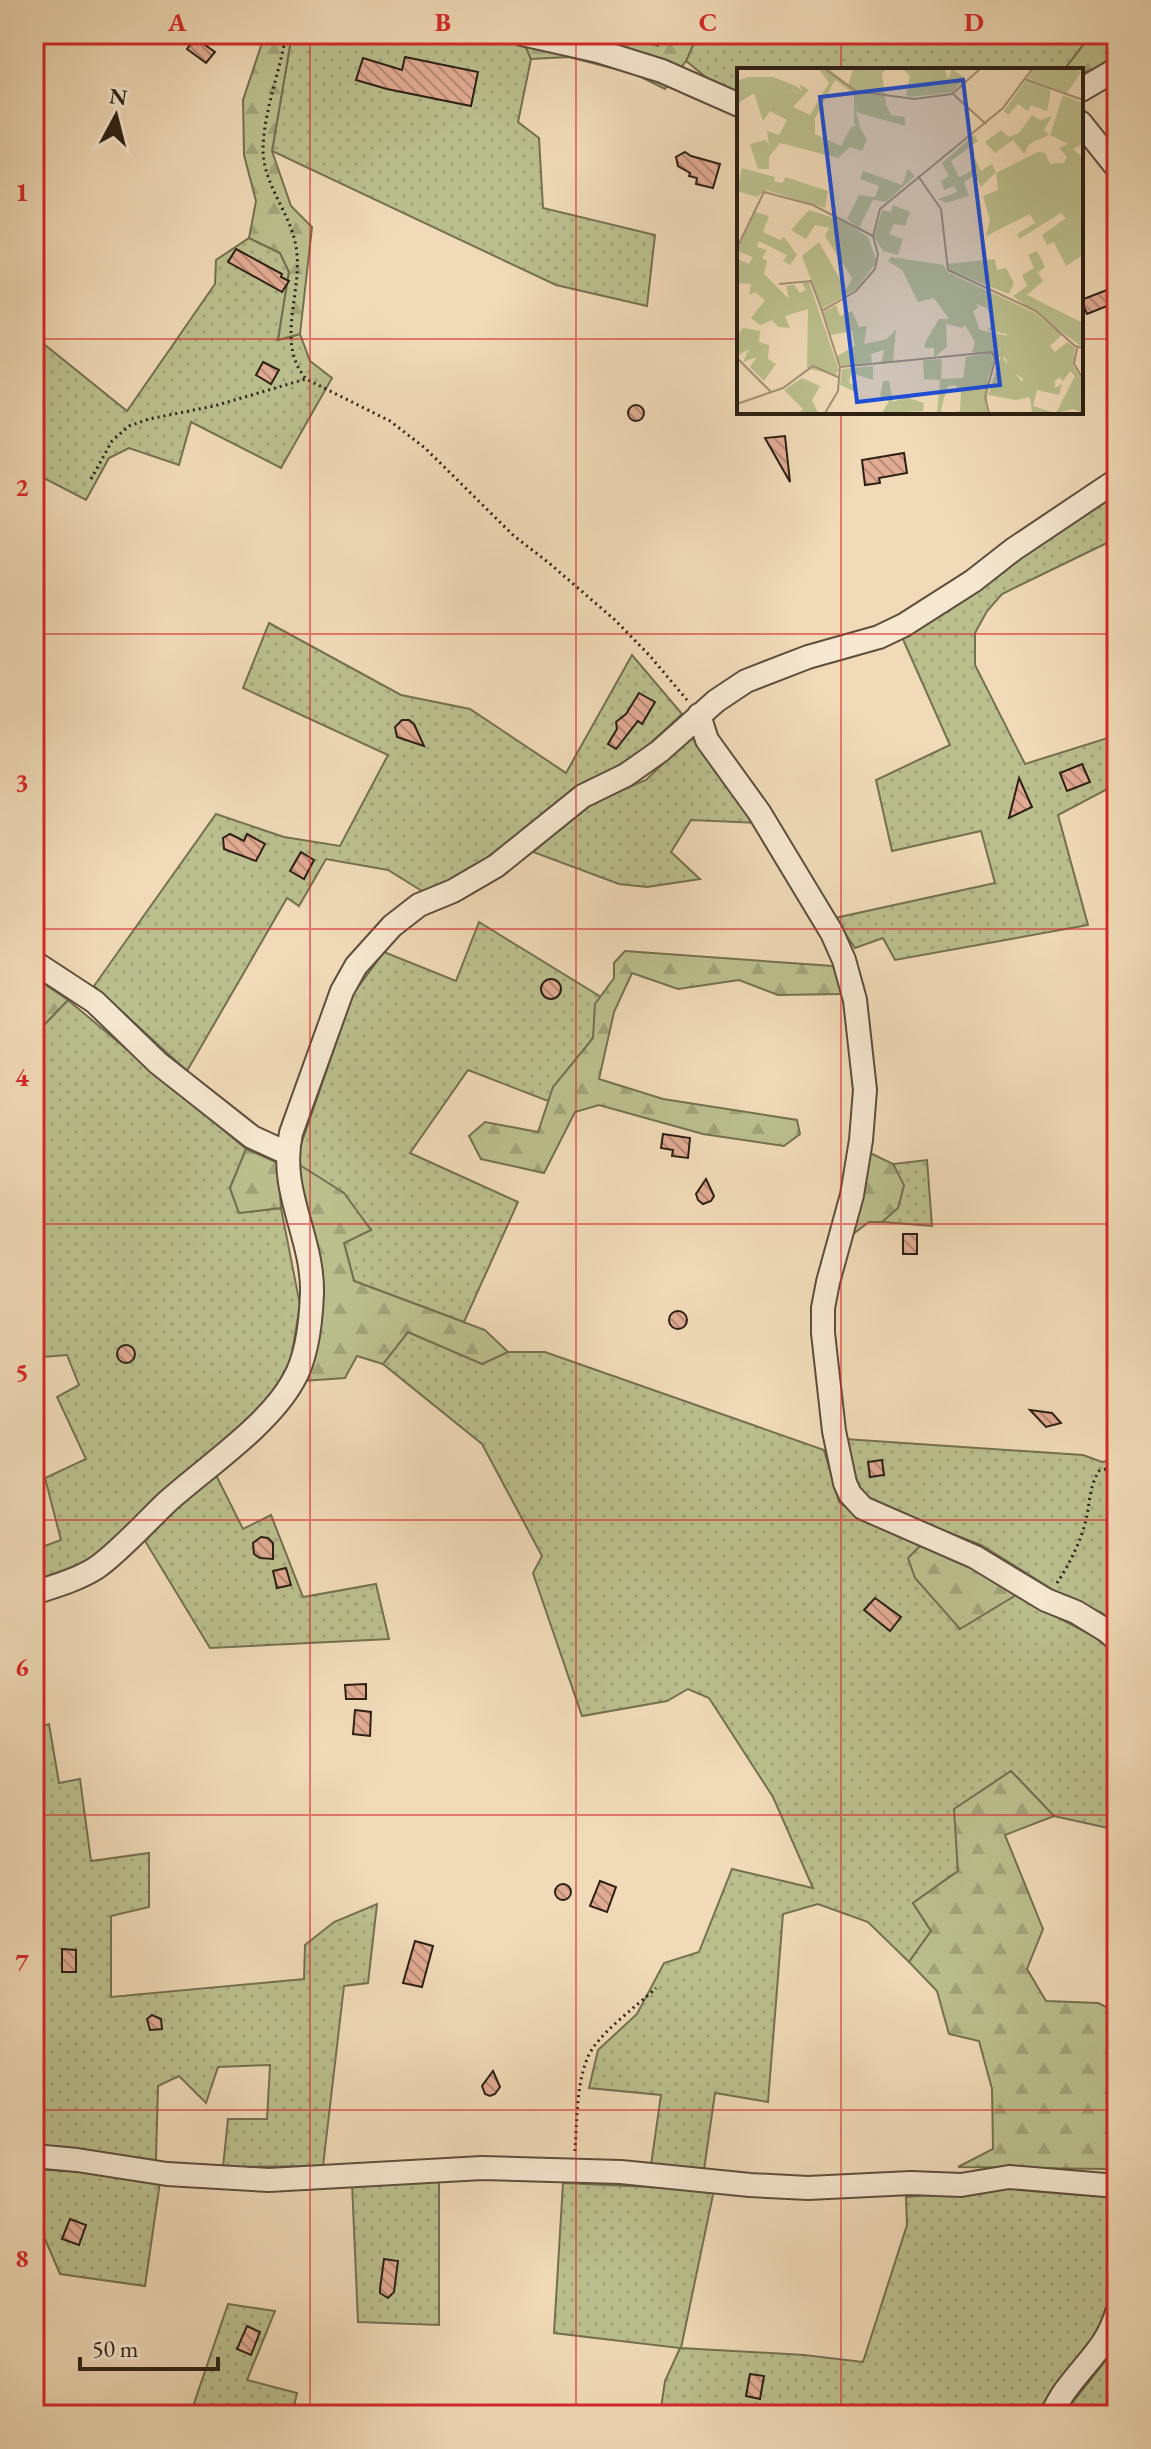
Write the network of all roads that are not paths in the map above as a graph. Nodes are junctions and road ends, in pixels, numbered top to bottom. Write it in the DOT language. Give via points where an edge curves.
graph roads {
  1 [pos="522,34"];
  2 [pos="1117,69"];
  3 [pos="1083,89"];
  4 [pos="737,104"];
  5 [pos="1083,126"];
  6 [pos="1117,168"];
  7 [pos="1117,480"];
  8 [pos="699,715"];
  9 [pos="34,962"];
  10 [pos="287,1153"];
  11 [pos="34,1593"];
  12 [pos="1117,1640"];
  13 [pos="34,2156"];
  14 [pos="1117,2186"];
  15 [pos="1117,2312"];
  16 [pos="1051,2415"];
  1 -- 4 [label="street" via="662,71"];
  2 -- 3 [label="street"];
  5 -- 6 [label="street"];
  7 -- 8 [label="street" via="904,625 770,670"];
  8 -- 10 [label="street" via="660,751 583,796 496,866 419,905 372,946 342,991"];
  8 -- 12 [label="street" via="707,740 759,812 832,933 855,1000 865,1090 861,1140 823,1308 834,1431 845,1483 863,1508 975,1557"];
  9 -- 10 [label="street" via="95,1002 158,1063 252,1137"];
  10 -- 11 [label="street" via="312,1293 295,1379 272,1412 98,1566"];
  13 -- 14 [label="street" via="167,2174 269,2180 435,2169 621,2172 808,2188 961,2185 1009,2177"];
  15 -- 16 [label="street" via="1099,2352"];
}
